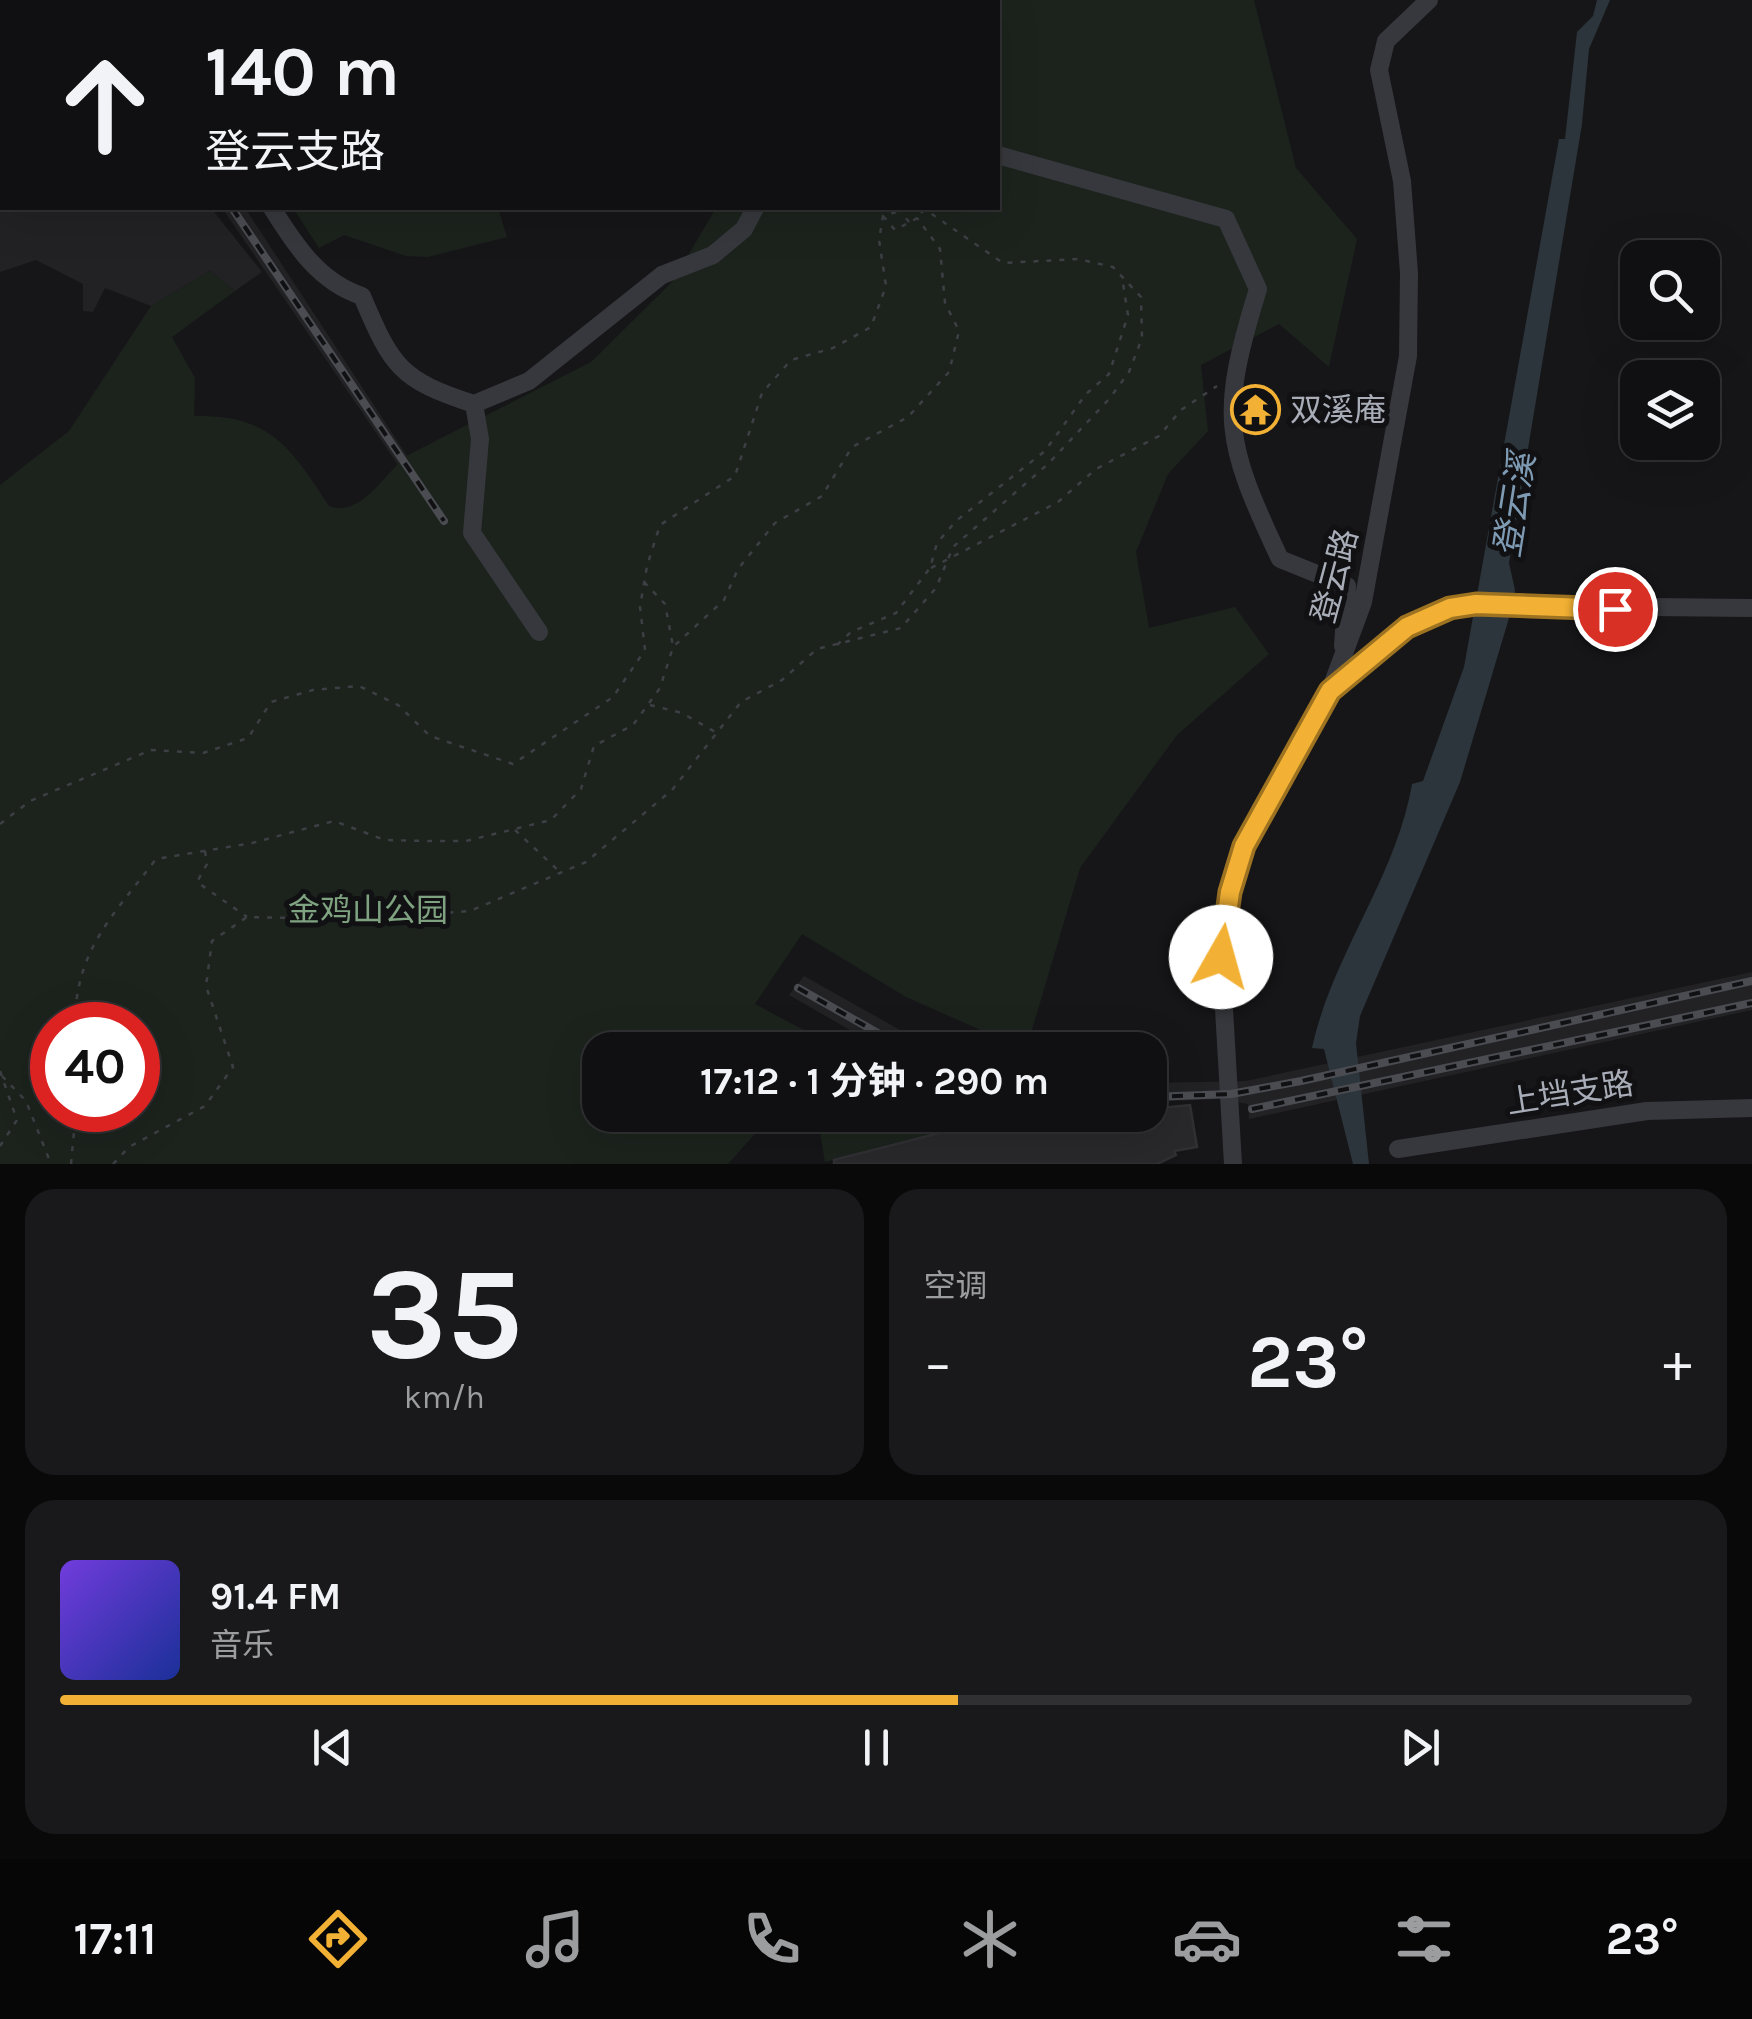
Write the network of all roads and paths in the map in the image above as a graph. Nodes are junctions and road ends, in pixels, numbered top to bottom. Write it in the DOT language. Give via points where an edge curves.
graph roads {
  1 [pos="1412,0"];
  2 [pos="1430,0"];
  3 [pos="1386,41"];
  4 [pos="1000,156"];
  5 [pos="273,210"];
  6 [pos="753,210"];
  7 [pos="900,210"];
  8 [pos="902,210"];
  9 [pos="922,210"];
  10 [pos="925,210"];
  11 [pos="883,216"];
  12 [pos="917,218"];
  13 [pos="910,224"];
  14 [pos="1122,278"];
  15 [pos="1233,378"];
  16 [pos="474,404"];
  17 [pos="930,568"];
  18 [pos="644,582"];
  19 [pos="1752,608"];
  20 [pos="539,632"];
  21 [pos="837,645"];
  22 [pos="673,647"];
  23 [pos="1344,657"];
  24 [pos="1330,691"];
  25 [pos="648,704"];
  26 [pos="716,733"];
  27 [pos="0,824"];
  28 [pos="514,829"];
  29 [pos="205,849"];
  30 [pos="561,873"];
  31 [pos="247,917"];
  32 [pos="76,1002"];
  33 [pos="1,1074"];
  34 [pos="1752,1108"];
  35 [pos="74,1132"];
  36 [pos="0,1146"];
  37 [pos="1398,1150"];
  38 [pos="51,1164"];
  39 [pos="71,1164"];
  40 [pos="114,1164"];
  41 [pos="1233,1164"];
  1 -- 3 [label="street, 登云路"];
  2 -- 3 [label="street"];
  3 -- 23 [label="street, 登云路" via="1379,82 1402,182 1410,336 1368,583"];
  4 -- 15 [label="street" via="1226,219 1258,289"];
  5 -- 16 [label="street" via="298,249 338,288 362,296 388,356 425,388"];
  6 -- 16 [label="street" via="744,229 713,255 662,275 529,381"];
  7 -- 13 [label="path"];
  8 -- 11 [label="path, bridge"];
  9 -- 12 [label="path"];
  10 -- 14 [label="path, bridge" via="1004,263 1078,259 1113,267"];
  11 -- 13 [label="path" via="896,230"];
  11 -- 18 [label="path, bridge" via="878,240 886,286 871,327 791,360 762,393 735,476 660,525"];
  12 -- 13 [label="path"];
  12 -- 22 [label="path" via="940,248 945,303 958,330 949,372 908,416 852,447 822,496 775,523 738,569 724,600"];
  14 -- 17 [label="path" via="1128,315 1109,374 1045,451 956,521 937,543"];
  14 -- 21 [label="path, bridge" via="1141,297 1142,338 1110,398 1048,464 953,547 936,588 901,628"];
  15 -- 17 [label="path" via="1058,502"];
  15 -- 23 [label="street" via="1236,460 1280,559 1346,586"];
  16 -- 20 [label="street" via="480,440 472,533"];
  17 -- 21 [label="path" via="896,613"];
  18 -- 22 [label="path" via="664,604"];
  18 -- 27 [label="path, bridge" via="645,650 613,697 513,764 430,736 398,705 359,686 313,690 271,702 248,738 203,753 151,750 30,800"];
  19 -- 24 [label="street" via="1476,604 1439,611 1407,627"];
  21 -- 26 [label="path, bridge" via="816,650 742,702"];
  22 -- 25 [label="path"];
  23 -- 24 [label="street, 登云路"];
  24 -- 41 [label="street, 登云路" via="1261,808 1235,867 1221,957"];
  25 -- 26 [label="path" via="682,712"];
  25 -- 28 [label="path" via="632,725 594,746 581,789 551,820"];
  26 -- 30 [label="path, bridge" via="672,790 586,862"];
  28 -- 29 [label="path" via="466,841 385,840 334,822"];
  28 -- 30 [label="path"];
  29 -- 31 [label="path" via="207,864 197,882"];
  29 -- 32 [label="path" via="156,859 101,932 76,980"];
  30 -- 31 [label="path, bridge" via="470,911"];
  31 -- 40 [label="path, bridge" via="212,942 206,986 233,1067 205,1106 129,1146"];
  33 -- 36 [label="path" via="17,1120"];
  33 -- 38 [label="path" via="26,1101"];
  34 -- 37 [label="street, 上垱支路" via="1647,1111"];
  35 -- 39 [label="path"];
}
